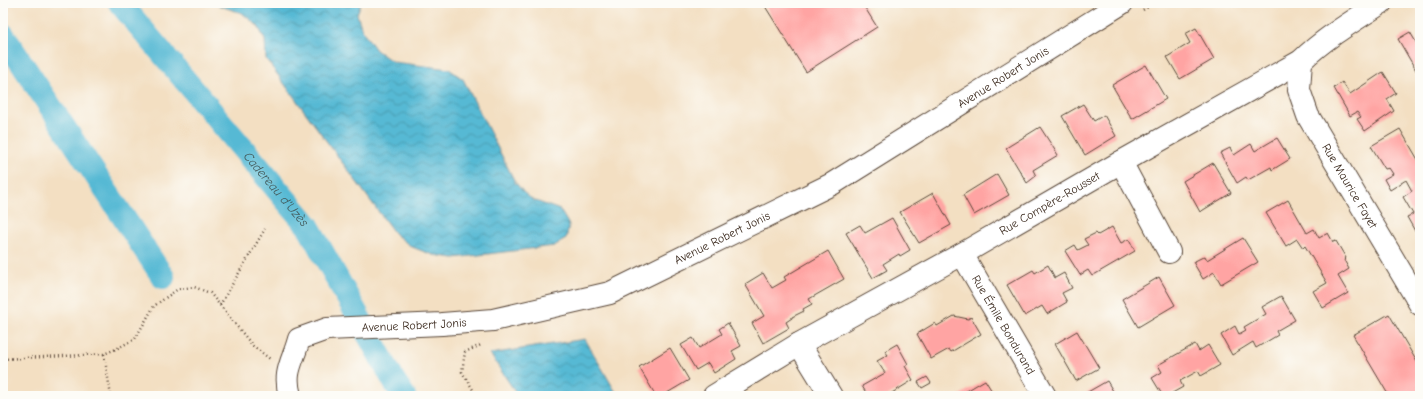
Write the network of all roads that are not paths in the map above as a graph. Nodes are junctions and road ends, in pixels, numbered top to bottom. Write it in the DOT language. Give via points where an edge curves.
graph roads {
  1 [pos="1122,3"];
  2 [pos="1381,3"];
  3 [pos="1109,9"];
  4 [pos="1301,61"];
  5 [pos="1121,162"];
  6 [pos="1169,252"];
  7 [pos="962,254"];
  8 [pos="1419,299"];
  9 [pos="799,344"];
  10 [pos="290,396"];
  11 [pos="714,396"];
  12 [pos="831,396"];
  13 [pos="1045,396"];
  1 -- 3 [label="street, Avenue Robert Jonis"];
  2 -- 4 [label="street, Rue Compère-Rousset" via="1330,37"];
  3 -- 10 [label="street, Avenue Robert Jonis" via="832,184 610,293 493,320 326,329 299,339 289,366 287,384"];
  4 -- 5 [label="street, Rue Compère-Rousset"];
  4 -- 8 [label="street, Rue Maurice Fayet" via="1299,90 1308,116"];
  5 -- 6 [label="street"];
  5 -- 7 [label="street, Rue Compère-Rousset"];
  7 -- 9 [label="street, Rue Compère-Rousset"];
  7 -- 13 [label="street, Rue Émile Bondurand"];
  9 -- 11 [label="street, Rue Compère-Rousset"];
  9 -- 12 [label="street"];
}
